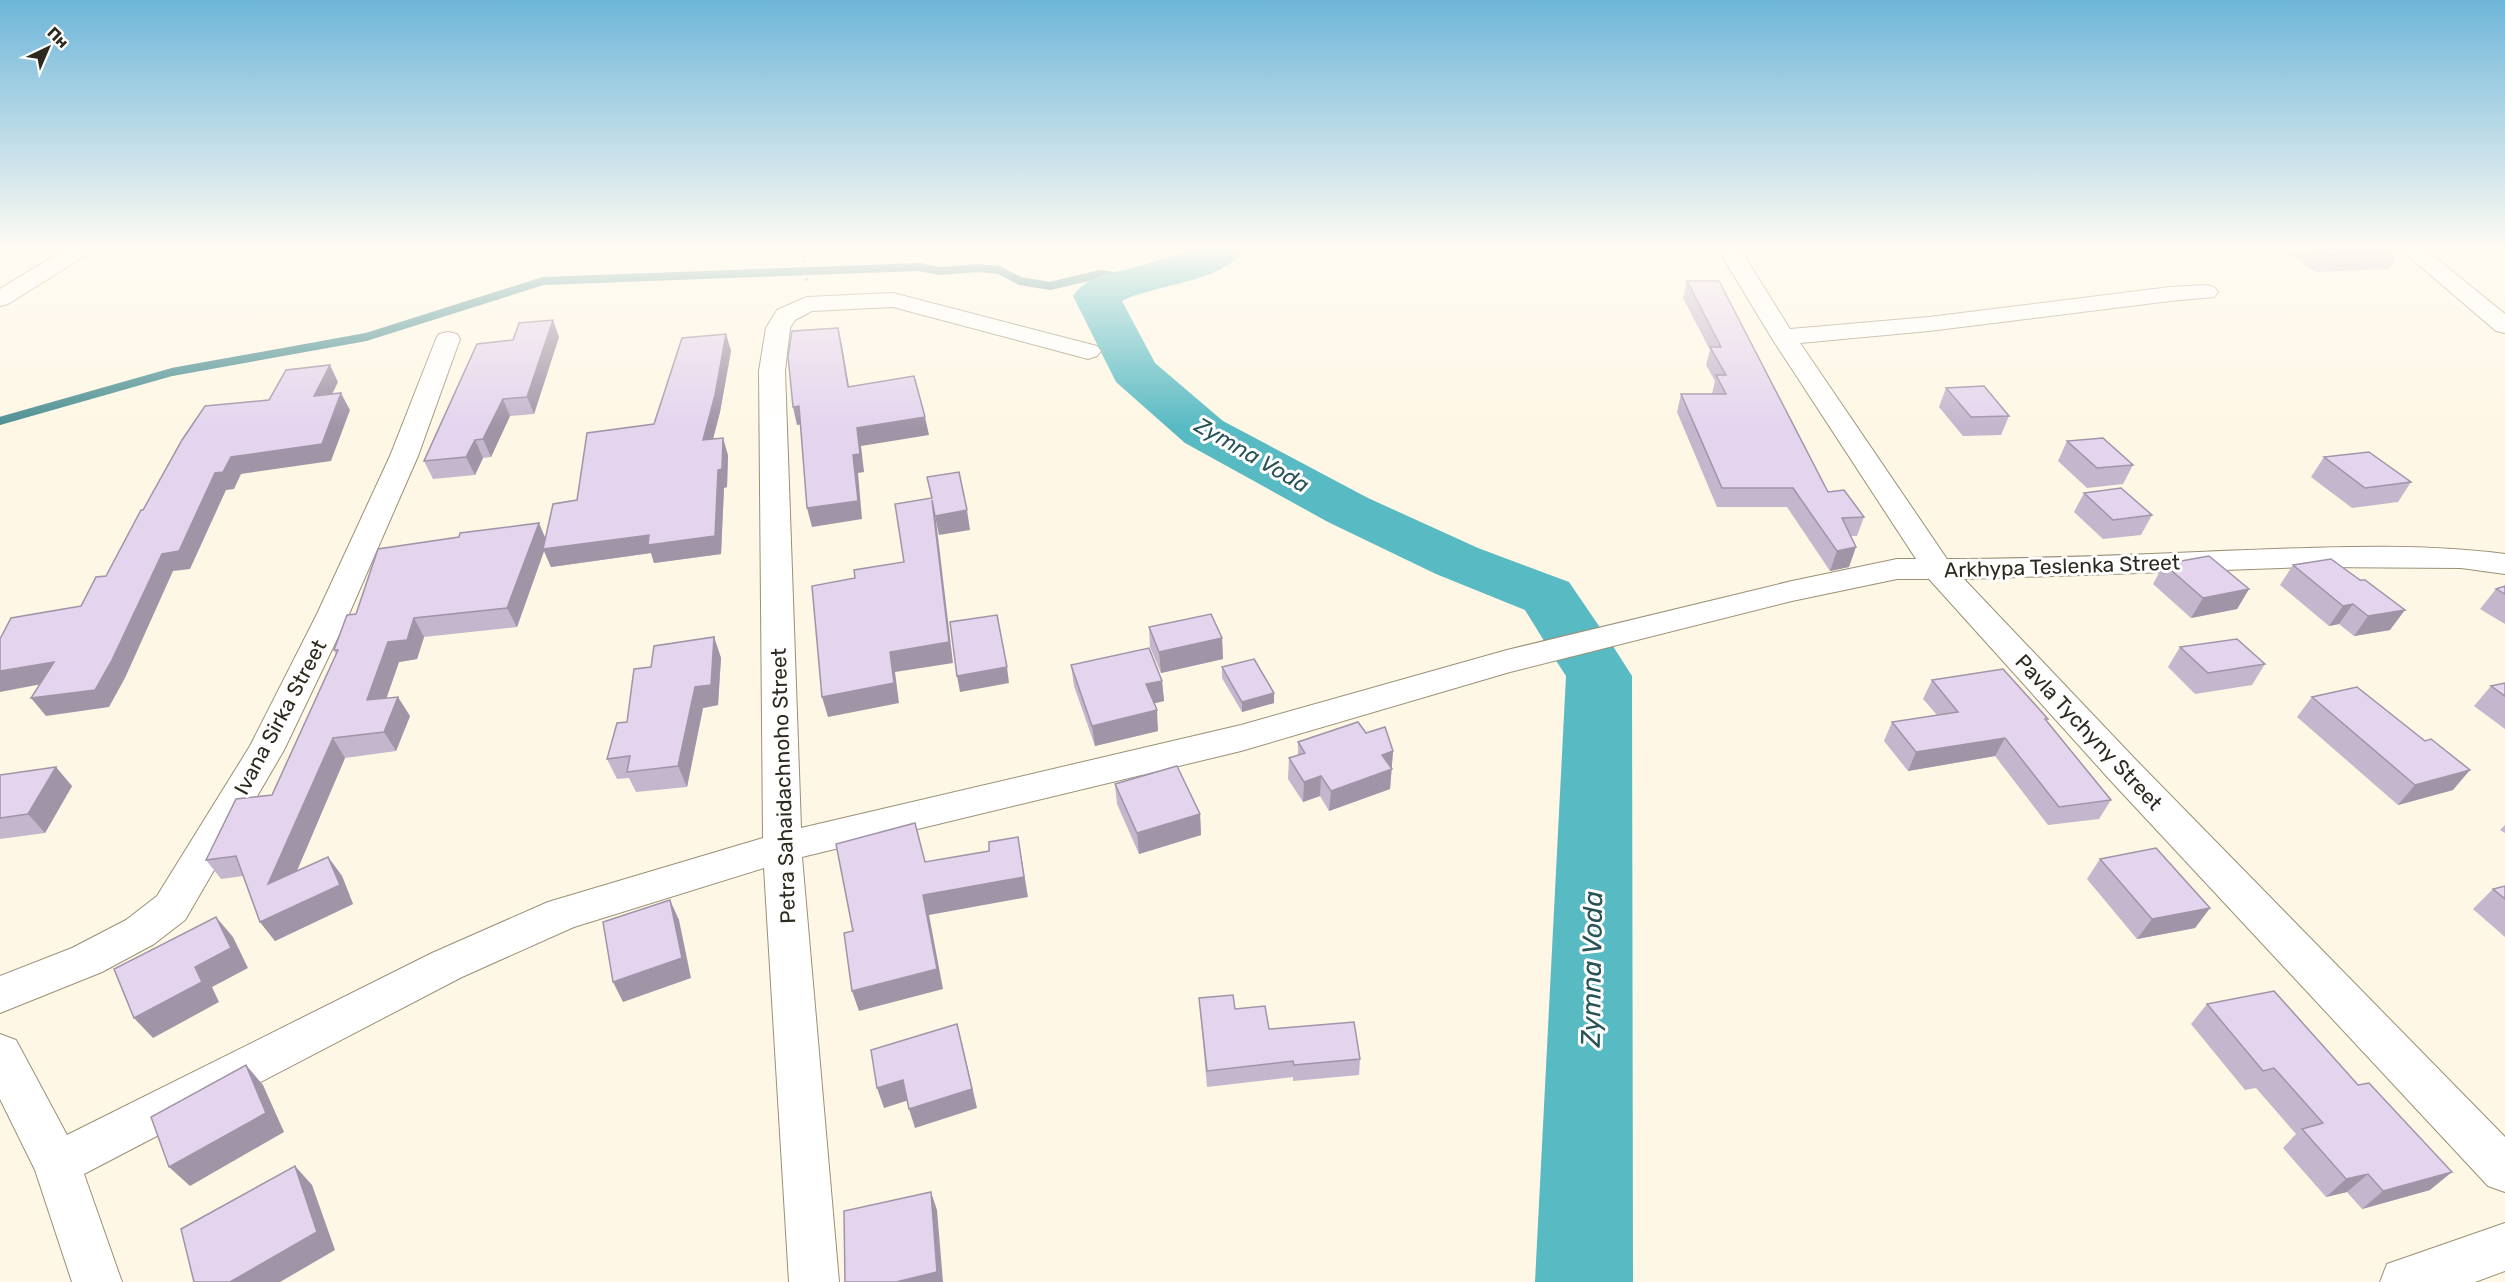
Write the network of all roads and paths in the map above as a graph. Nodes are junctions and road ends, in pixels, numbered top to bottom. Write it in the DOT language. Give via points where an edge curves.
graph roads {
  1 [pos="791,309"];
  2 [pos="927,309"];
  3 [pos="1765,309"];
  4 [pos="2051,309"];
  5 [pos="2484,309"];
  6 [pos="2505,326"];
  7 [pos="1783,338"];
  8 [pos="448,339"];
  9 [pos="1088,351"];
  10 [pos="2505,564"];
  11 [pos="1939,571"];
  12 [pos="782,847"];
  13 [pos="0,995"];
  14 [pos="0,1054"];
  15 [pos="57,1164"];
  16 [pos="2505,1170"];
  17 [pos="2505,1247"];
  18 [pos="97,1282"];
  19 [pos="814,1282"];
  20 [pos="2404,1282"];
  1 -- 12 [label="street, Petra Sahaidachnoho Street" via="778,328 772,371"];
  2 -- 9 [label="street"];
  3 -- 7 [label="street, Pavla Tychyny Street"];
  4 -- 7 [label="street"];
  5 -- 6 [label="street"];
  7 -- 11 [label="street, Pavla Tychyny Street"];
  8 -- 13 [label="street, Ivana Sirka Street" via="404,456 333,614 266,750 171,908 140,932 87,960"];
  10 -- 11 [label="street, Arkhypa Teslenka Street" via="2461,558 2311,557"];
  11 -- 12 [label="street, Arkhypa Teslenka Street" via="1897,569 1792,591 1507,661 1241,738"];
  11 -- 16 [label="street, Pavla Tychyny Street"];
  12 -- 15 [label="street, Arkhypa Teslenka Street" via="562,914 447,965"];
  12 -- 19 [label="street, Petra Sahaidachnoho Street"];
  14 -- 15 [label="street"];
  15 -- 18 [label="street"];
  17 -- 20 [label="street"];
}
